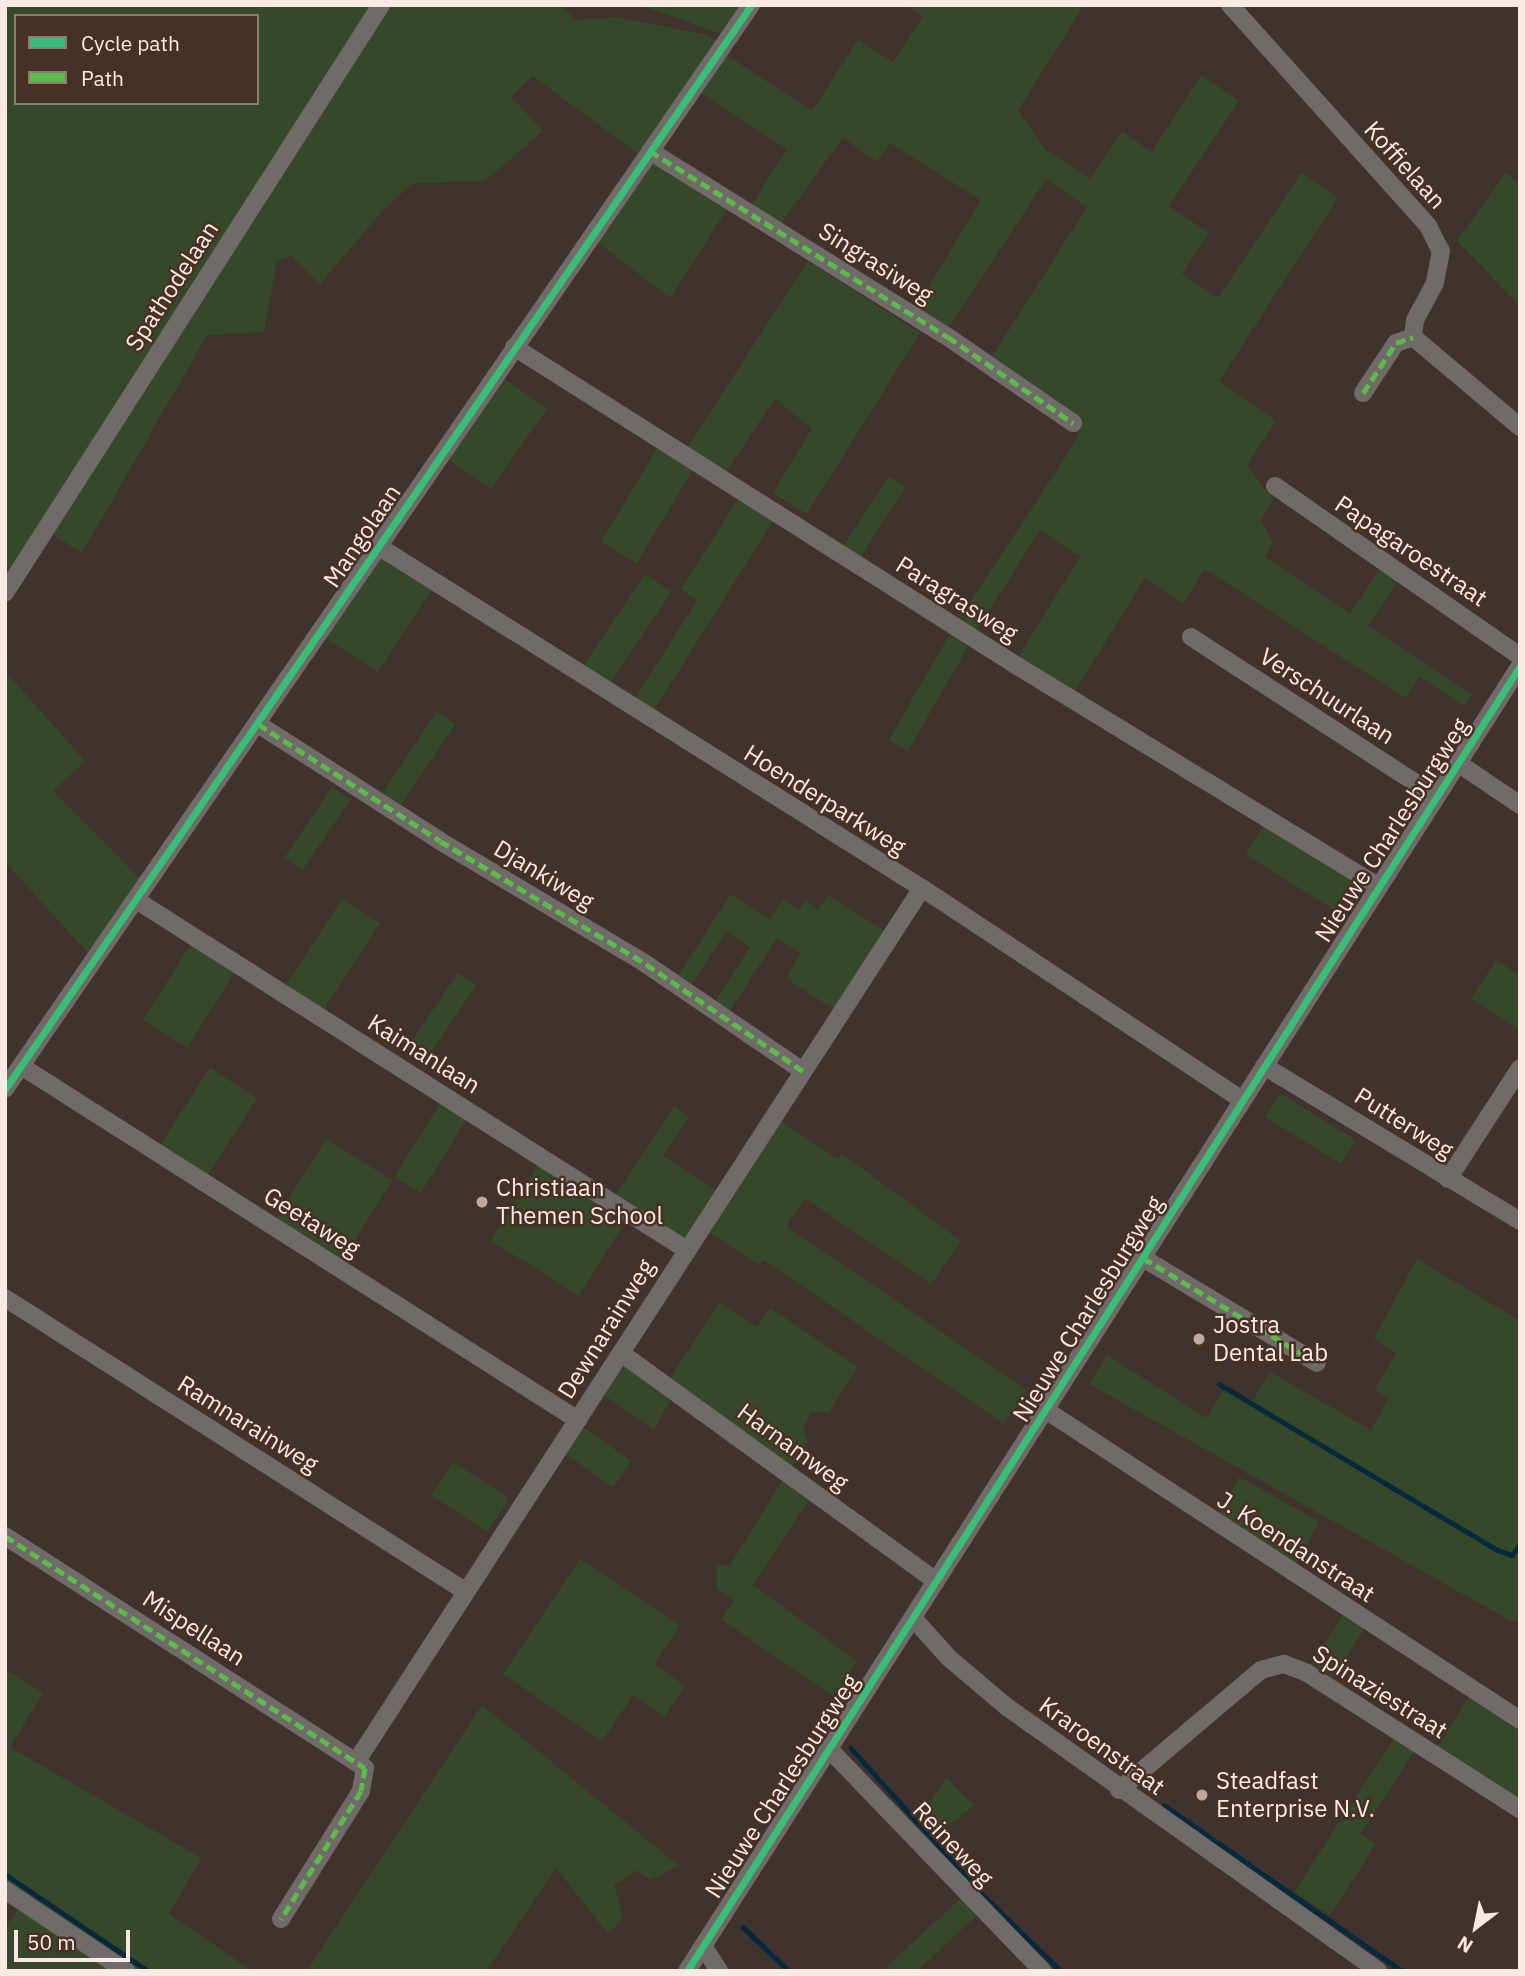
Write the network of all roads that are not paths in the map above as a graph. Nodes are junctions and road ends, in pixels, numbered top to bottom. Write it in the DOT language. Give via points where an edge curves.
graph roads {
  1 [pos="381,5"];
  2 [pos="751,5"];
  3 [pos="1230,5"];
  4 [pos="650,151"];
  5 [pos="1413,337"];
  6 [pos="514,347"];
  7 [pos="1363,393"];
  8 [pos="1073,423"];
  9 [pos="1520,427"];
  10 [pos="1275,486"];
  11 [pos="379,546"];
  12 [pos="5,593"];
  13 [pos="1191,637"];
  14 [pos="1520,656"];
  15 [pos="1520,666"];
  16 [pos="258,724"];
  17 [pos="1458,763"];
  18 [pos="1436,796"];
  19 [pos="1520,805"];
  20 [pos="1377,886"];
  21 [pos="922,888"];
  22 [pos="136,900"];
  23 [pos="21,1066"];
  24 [pos="1264,1066"];
  25 [pos="1520,1068"];
  26 [pos="803,1071"];
  27 [pos="5,1089"];
  28 [pos="1242,1100"];
  29 [pos="1448,1179"];
  30 [pos="1520,1220"];
  31 [pos="685,1249"];
  32 [pos="1143,1258"];
  33 [pos="5,1298"];
  34 [pos="621,1353"];
  35 [pos="1317,1363"];
  36 [pos="1047,1411"];
  37 [pos="578,1420"];
  38 [pos="5,1536"];
  39 [pos="936,1581"];
  40 [pos="465,1591"];
  41 [pos="913,1618"];
  42 [pos="1520,1720"];
  43 [pos="829,1749"];
  44 [pos="356,1762"];
  45 [pos="1119,1790"];
  46 [pos="1520,1809"];
  47 [pos="5,1890"];
  48 [pos="281,1919"];
  49 [pos="703,1946"];
  50 [pos="126,1971"];
  51 [pos="687,1971"];
  52 [pos="719,1971"];
  53 [pos="1043,1971"];
  54 [pos="1378,1971"];
  1 -- 12 [label="street, Spathodelaan"];
  2 -- 4 [label="street, Mangolaan"];
  3 -- 5 [label="street, Koffielaan" via="1428,226 1441,251 1435,283 1415,320"];
  4 -- 6 [label="street, Mangolaan"];
  4 -- 8 [label="street, Singrasiweg" via="948,337"];
  5 -- 7 [label="street" via="1396,343"];
  5 -- 9 [label="street"];
  6 -- 11 [label="street, Mangolaan"];
  6 -- 20 [label="street, Paragrasweg" via="1040,680"];
  10 -- 14 [label="street, Papagaroestraat"];
  11 -- 16 [label="street, Mangolaan"];
  11 -- 21 [label="street, Hoenderparkweg"];
  13 -- 18 [label="street, Verschuurlaan"];
  15 -- 17 [label="street, Nieuwe Charlesburgweg"];
  16 -- 22 [label="street, Mangolaan"];
  16 -- 26 [label="street, Djankiweg" via="440,841 646,964"];
  17 -- 18 [label="street, Nieuwe Charlesburgweg"];
  17 -- 19 [label="street"];
  18 -- 20 [label="street, Nieuwe Charlesburgweg"];
  20 -- 24 [label="street, Nieuwe Charlesburgweg"];
  21 -- 26 [label="street, Dewnarainweg"];
  21 -- 28 [label="street, Hoenderparkweg"];
  22 -- 23 [label="street, Mangolaan"];
  22 -- 31 [label="street, Kaimanlaan"];
  23 -- 27 [label="street, Mangolaan"];
  23 -- 37 [label="street, Geetaweg"];
  24 -- 28 [label="street, Nieuwe Charlesburgweg"];
  24 -- 29 [label="street, Putterweg"];
  25 -- 29 [label="street"];
  26 -- 31 [label="street, Dewnarainweg"];
  28 -- 32 [label="street, Nieuwe Charlesburgweg"];
  29 -- 30 [label="street, Putterweg"];
  31 -- 34 [label="street, Dewnarainweg"];
  32 -- 35 [label="street"];
  32 -- 36 [label="street, Nieuwe Charlesburgweg"];
  33 -- 40 [label="street, Ramnarainweg"];
  34 -- 37 [label="street, Dewnarainweg"];
  34 -- 39 [label="street, Harnamweg"];
  36 -- 39 [label="street, Nieuwe Charlesburgweg"];
  36 -- 42 [label="street, J. Koendanstraat"];
  37 -- 40 [label="street, Dewnarainweg"];
  38 -- 44 [label="street, Mispellaan"];
  39 -- 41 [label="street, Nieuwe Charlesburgweg"];
  40 -- 44 [label="street, Dewnarainweg"];
  41 -- 43 [label="street, Nieuwe Charlesburgweg"];
  41 -- 45 [label="street, Kraroenstraat" via="949,1658 1007,1707"];
  43 -- 49 [label="street, Nieuwe Charlesburgweg"];
  43 -- 53 [label="street, Reineweg"];
  44 -- 48 [label="street" via="365,1768 361,1791"];
  45 -- 46 [label="street, Spinaziestraat" via="1261,1670 1284,1664 1307,1673"];
  45 -- 54 [label="street, Kraroenstraat"];
  47 -- 50 [label="street"];
  49 -- 51 [label="street, Nieuwe Charlesburgweg"];
  49 -- 52 [label="street"];
}
